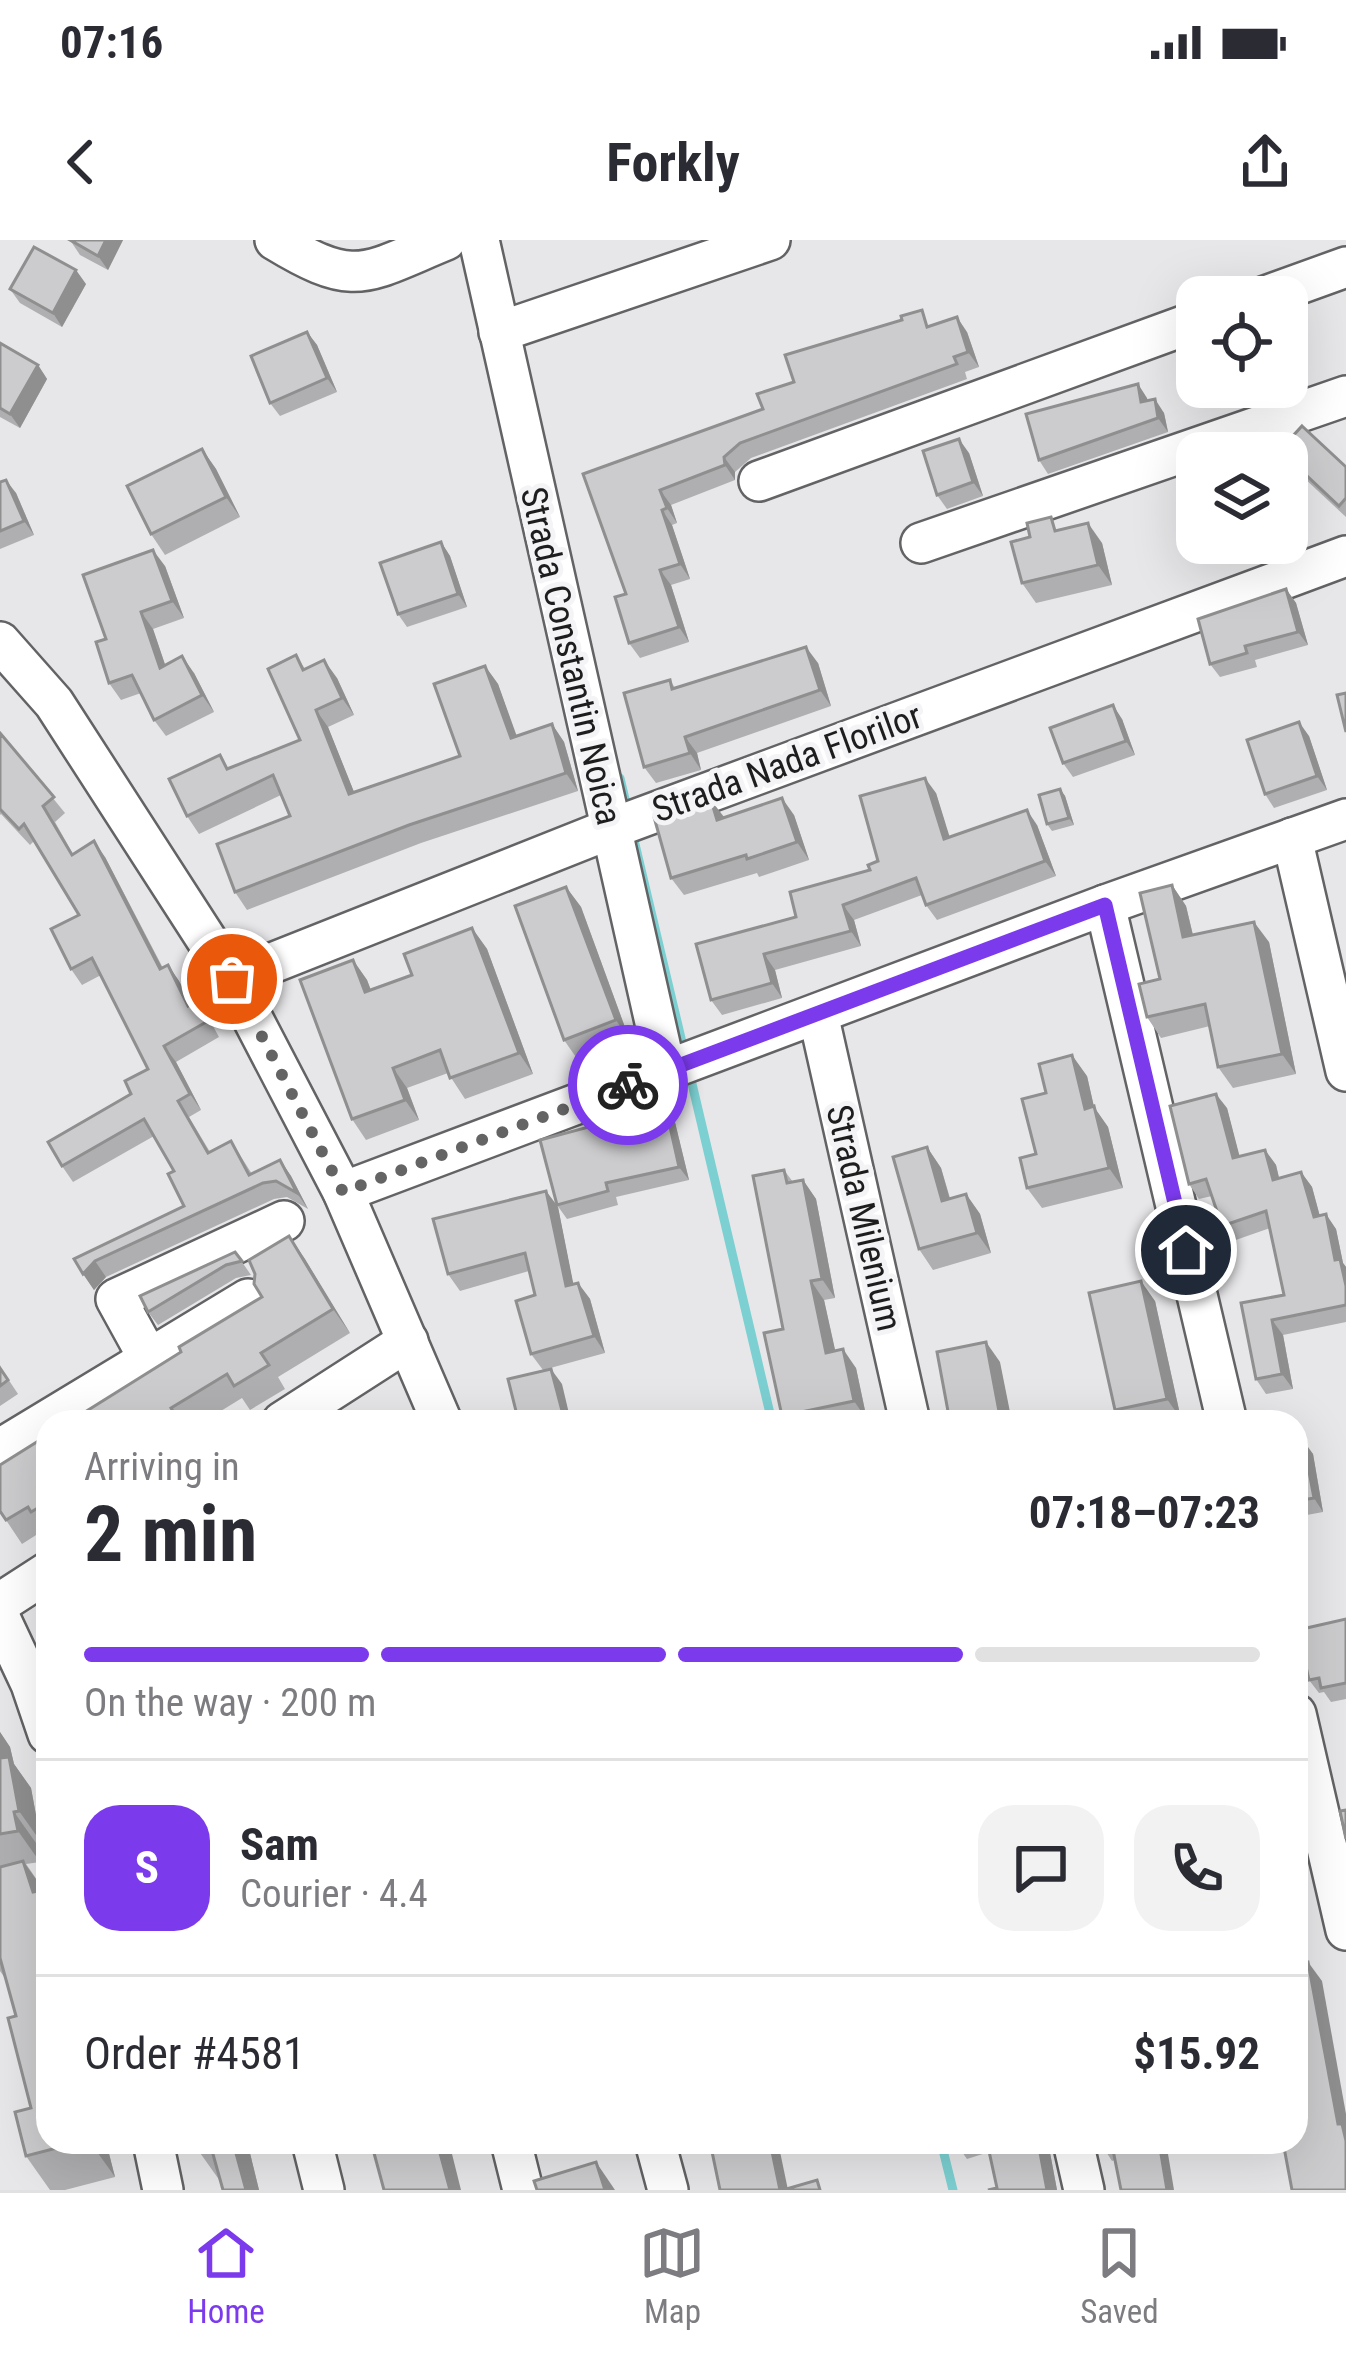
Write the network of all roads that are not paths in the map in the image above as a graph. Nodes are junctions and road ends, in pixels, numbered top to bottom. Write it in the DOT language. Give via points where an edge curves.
graph roads {
  1 [pos="275,240"];
  2 [pos="446,240"];
  3 [pos="479,240"];
  4 [pos="770,240"];
  5 [pos="1346,266"];
  6 [pos="1308,280"];
  7 [pos="1176,329"];
  8 [pos="499,332"];
  9 [pos="1346,396"];
  10 [pos="760,481"];
  11 [pos="921,543"];
  12 [pos="1346,556"];
  13 [pos="0,643"];
  14 [pos="1346,819"];
  15 [pos="610,829"];
  16 [pos="1292,838"];
  17 [pos="1105,905"];
  18 [pos="232,979"];
  19 [pos="818,1014"];
  20 [pos="683,1065"];
  21 [pos="1346,1071"];
  22 [pos="343,1192"];
  23 [pos="284,1221"];
  24 [pos="248,1299"];
  25 [pos="408,1341"];
  26 [pos="149,1359"];
  27 [pos="65,1410"];
  28 [pos="301,1410"];
  29 [pos="437,1410"];
  30 [pos="907,1410"];
  31 [pos="1224,1410"];
  32 [pos="36,1427"];
  33 [pos="0,1449"];
  34 [pos="36,1580"];
  35 [pos="0,1603"];
  36 [pos="0,1618"];
  37 [pos="36,1696"];
  38 [pos="1308,1766"];
  39 [pos="1346,1930"];
  40 [pos="154,2154"];
  41 [pos="315,2154"];
  42 [pos="514,2154"];
  43 [pos="658,2154"];
  44 [pos="1076,2154"];
  45 [pos="155,2188"];
  46 [pos="324,2190"];
  47 [pos="523,2190"];
  48 [pos="668,2190"];
  49 [pos="1084,2190"];
  1 -- 2 [label="street" via="340,273 368,272"];
  3 -- 8 [label="street, Strada Constantin Noica"];
  4 -- 8 [label="street"];
  5 -- 6 [label="street"];
  7 -- 10 [label="street"];
  8 -- 15 [label="street, Strada Constantin Noica"];
  9 -- 11 [label="street"];
  12 -- 15 [label="street, Strada Nada Florilor"];
  13 -- 18 [label="street" via="54,703"];
  14 -- 16 [label="street"];
  15 -- 18 [label="street, Strada Nada Florilor"];
  15 -- 20 [label="street, Strada Constantin Noica"];
  16 -- 17 [label="street"];
  16 -- 21 [label="street"];
  17 -- 19 [label="street"];
  17 -- 31 [label="street"];
  18 -- 22 [label="street"];
  19 -- 20 [label="street"];
  19 -- 30 [label="street, Strada Milenium"];
  20 -- 22 [label="street"];
  22 -- 25 [label="street"];
  23 -- 26 [label="street" via="116,1299"];
  24 -- 26 [label="street"];
  25 -- 28 [label="street"];
  25 -- 29 [label="street"];
  26 -- 27 [label="street"];
  32 -- 33 [label="street"];
  34 -- 35 [label="street"];
  36 -- 37 [label="street"];
  38 -- 39 [label="street"];
  40 -- 45 [label="street"];
  41 -- 46 [label="street"];
  42 -- 47 [label="street"];
  43 -- 48 [label="street"];
  44 -- 49 [label="street"];
}
